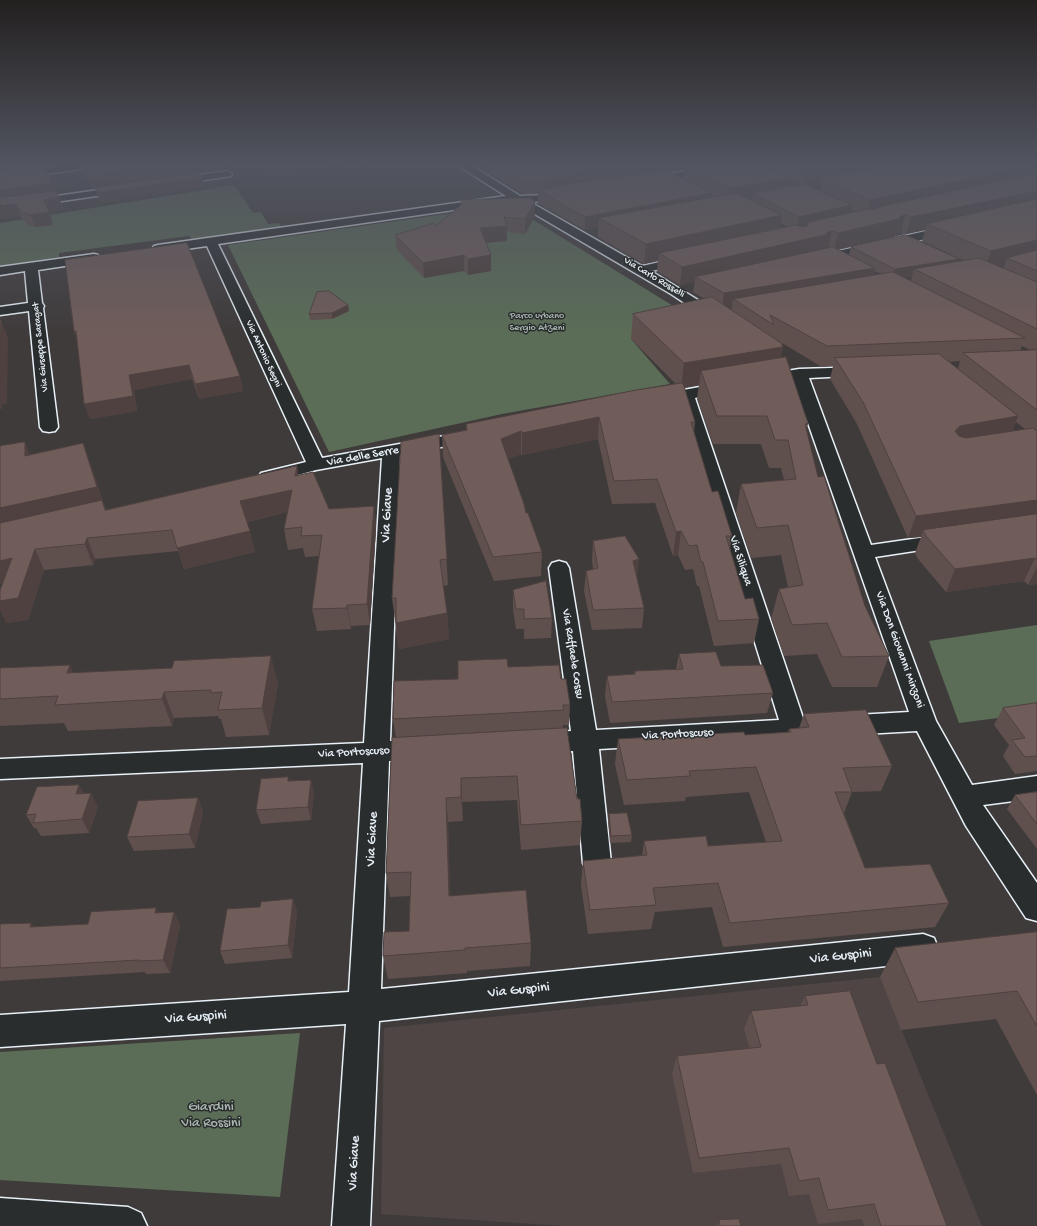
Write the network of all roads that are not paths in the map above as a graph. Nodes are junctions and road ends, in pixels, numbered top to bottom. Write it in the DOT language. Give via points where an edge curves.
graph roads {
  1 [pos="351,221"];
  2 [pos="555,221"];
  3 [pos="962,227"];
  4 [pos="885,231"];
  5 [pos="599,232"];
  6 [pos="581,236"];
  7 [pos="905,240"];
  8 [pos="211,242"];
  9 [pos="814,246"];
  10 [pos="926,249"];
  11 [pos="145,251"];
  12 [pos="107,256"];
  13 [pos="701,256"];
  14 [pos="833,256"];
  15 [pos="803,263"];
  16 [pos="851,265"];
  17 [pos="31,267"];
  18 [pos="640,270"];
  19 [pos="0,271"];
  20 [pos="691,288"];
  21 [pos="676,291"];
  22 [pos="37,306"];
  23 [pos="0,311"];
  24 [pos="728,319"];
  25 [pos="791,369"];
  26 [pos="878,371"];
  27 [pos="686,394"];
  28 [pos="643,402"];
  29 [pos="49,427"];
  30 [pos="492,432"];
  31 [pos="391,452"];
  32 [pos="316,465"];
  33 [pos="254,480"];
  34 [pos="967,538"];
  35 [pos="863,552"];
  36 [pos="559,568"];
  37 [pos="924,721"];
  38 [pos="794,728"];
  39 [pos="585,740"];
  40 [pos="515,744"];
  41 [pos="446,748"];
  42 [pos="377,752"];
  43 [pos="0,769"];
  44 [pos="1037,786"];
  45 [pos="965,797"];
  46 [pos="597,863"];
  47 [pos="1037,908"];
  48 [pos="952,946"];
  49 [pos="364,1007"];
  50 [pos="0,1031"];
  51 [pos="0,1217"];
  52 [pos="73,1224"];
  53 [pos="128,1226"];
  54 [pos="351,1226"];
  1 -- 8 [label="street"];
  2 -- 6 [label="street, Via Carlo Rosselli"];
  3 -- 7 [label="street"];
  4 -- 7 [label="street"];
  5 -- 6 [label="street"];
  6 -- 18 [label="street, Via Carlo Rosselli"];
  7 -- 10 [label="street"];
  7 -- 14 [label="street"];
  8 -- 11 [label="street"];
  8 -- 32 [label="street, Via Antonio Segni"];
  9 -- 14 [label="street"];
  12 -- 17 [label="street"];
  13 -- 18 [label="street"];
  14 -- 15 [label="street"];
  14 -- 16 [label="street"];
  17 -- 19 [label="street"];
  17 -- 22 [label="street, Via Giuseppe Saragat"];
  18 -- 21 [label="street, Via Carlo Rosselli"];
  20 -- 21 [label="street"];
  21 -- 24 [label="street, Via Carlo Rosselli" via="714,316"];
  22 -- 23 [label="street"];
  22 -- 29 [label="street, Via Giuseppe Saragat"];
  25 -- 26 [label="street"];
  25 -- 27 [label="street"];
  25 -- 35 [label="street, Via Don Giovanni Minzoni"];
  27 -- 28 [label="street"];
  27 -- 38 [label="street, Via Siliqua"];
  30 -- 31 [label="street, Via delle Serre"];
  31 -- 32 [label="street, Via delle Serre"];
  31 -- 42 [label="street, Via Giave"];
  32 -- 33 [label="street, Via delle Serre"];
  34 -- 35 [label="street"];
  35 -- 37 [label="street, Via Don Giovanni Minzoni"];
  36 -- 39 [label="street, Via Raffaele Cossu"];
  37 -- 38 [label="street, Via Portoscuso"];
  37 -- 45 [label="street, Via Don Giovanni Minzoni"];
  38 -- 39 [label="street, Via Portoscuso"];
  39 -- 40 [label="street, Via Portoscuso"];
  39 -- 46 [label="street, Via Raffaele Cossu"];
  41 -- 42 [label="street, Via Portoscuso"];
  42 -- 43 [label="street, Via Portoscuso"];
  42 -- 49 [label="street, Via Giave"];
  44 -- 45 [label="street"];
  45 -- 47 [label="street, Via Don Giovanni Minzoni" via="976,818"];
  48 -- 49 [label="street, Via Guspini"];
  49 -- 50 [label="street, Via Guspini"];
  49 -- 54 [label="street, Via Giave"];
  51 -- 52 [label="street"];
  52 -- 53 [label="street"];
}
